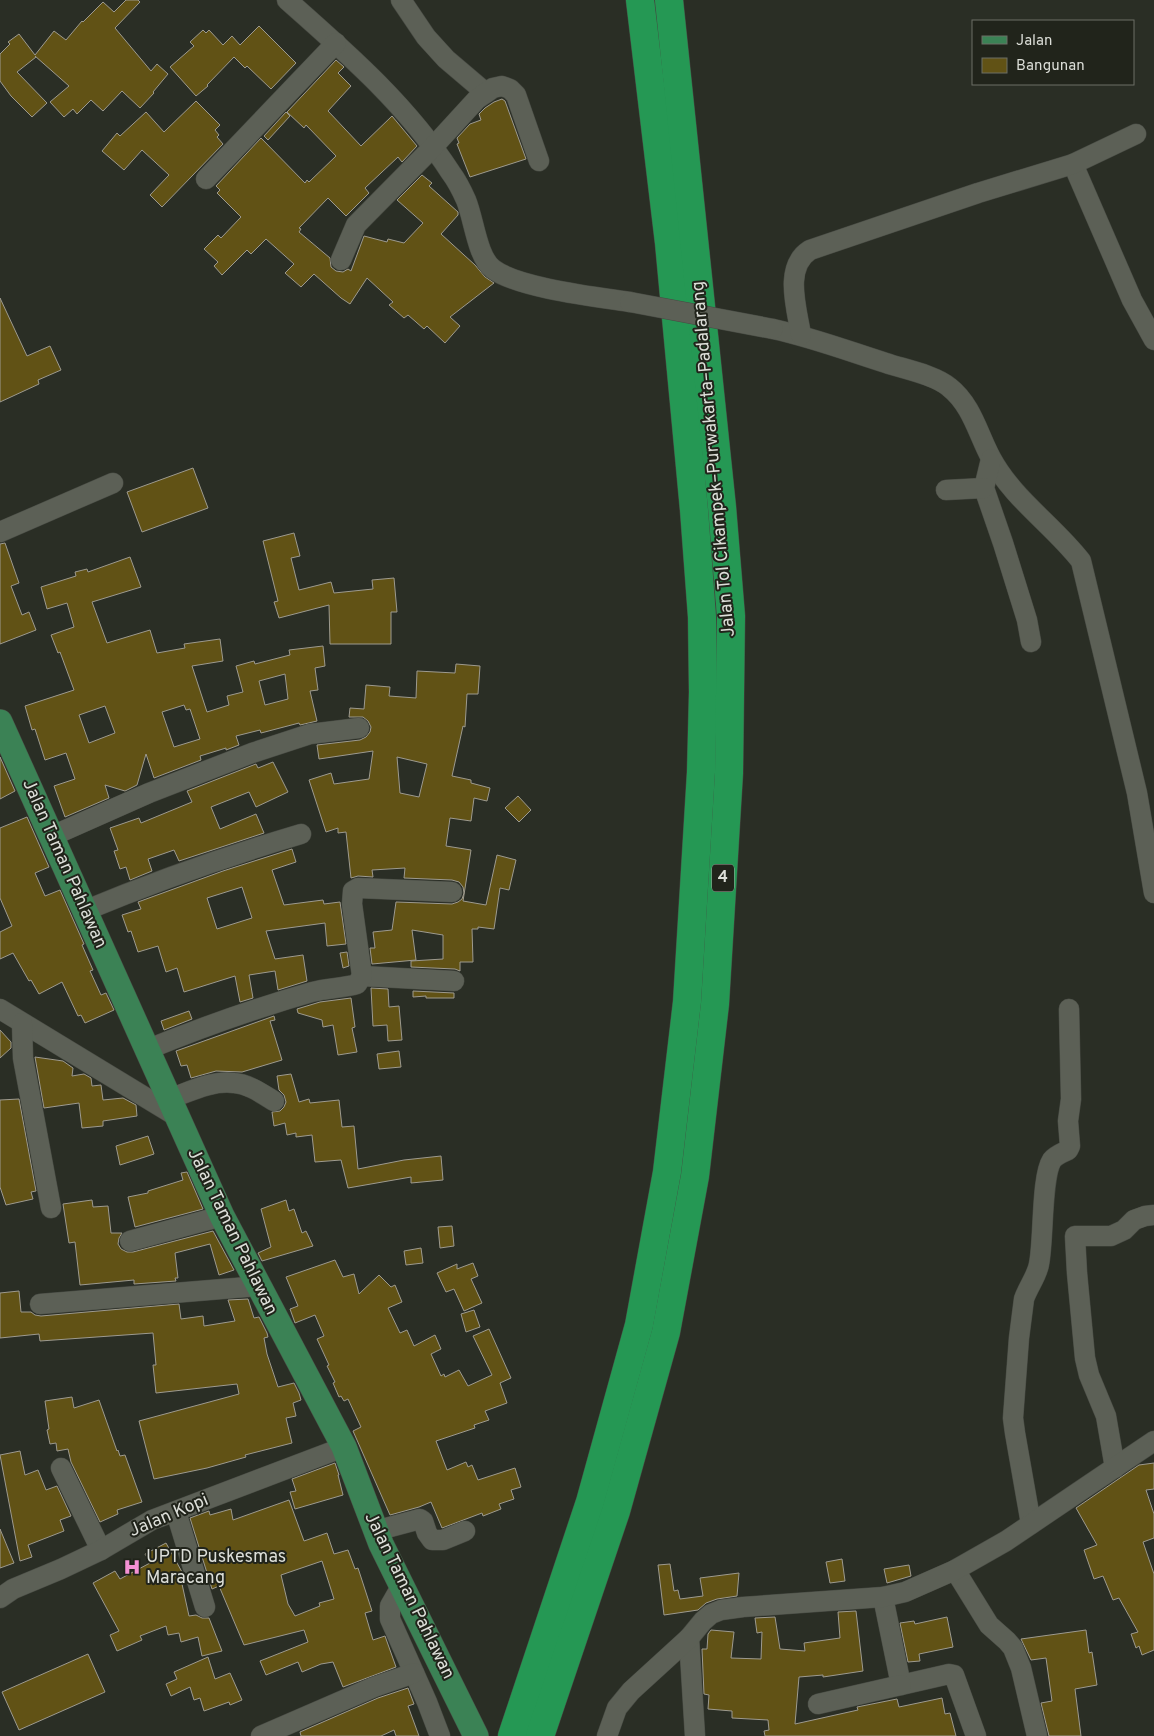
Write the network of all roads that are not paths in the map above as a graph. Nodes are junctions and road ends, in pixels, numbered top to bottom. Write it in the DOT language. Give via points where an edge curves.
graph roads {
  1 [pos="287,0"];
  2 [pos="401,0"];
  3 [pos="640,0"];
  4 [pos="669,0"];
  5 [pos="336,43"];
  6 [pos="486,92"];
  7 [pos="1136,134"];
  8 [pos="434,147"];
  9 [pos="539,161"];
  10 [pos="1072,164"];
  11 [pos="206,180"];
  12 [pos="341,260"];
  13 [pos="801,335"];
  14 [pos="1154,340"];
  15 [pos="991,459"];
  16 [pos="113,483"];
  17 [pos="984,488"];
  18 [pos="946,490"];
  19 [pos="0,532"];
  20 [pos="1031,642"];
  21 [pos="0,722"];
  22 [pos="359,728"];
  23 [pos="1146,792"];
  24 [pos="301,834"];
  25 [pos="52,836"];
  26 [pos="452,892"];
  27 [pos="1154,892"];
  28 [pos="84,911"];
  29 [pos="362,976"];
  30 [pos="454,981"];
  31 [pos="0,1009"];
  32 [pos="1069,1009"];
  33 [pos="22,1023"];
  34 [pos="150,1059"];
  35 [pos="128,1087"];
  36 [pos="274,1100"];
  37 [pos="172,1108"];
  38 [pos="52,1208"];
  39 [pos="1154,1215"];
  40 [pos="222,1216"];
  41 [pos="1075,1236"];
  42 [pos="130,1241"];
  43 [pos="1042,1241"];
  44 [pos="258,1286"];
  45 [pos="40,1304"];
  46 [pos="1154,1441"];
  47 [pos="344,1448"];
  48 [pos="61,1468"];
  49 [pos="1115,1468"];
  50 [pos="176,1512"];
  51 [pos="1031,1524"];
  52 [pos="375,1531"];
  53 [pos="465,1531"];
  54 [pos="101,1550"];
  55 [pos="955,1570"];
  56 [pos="402,1585"];
  57 [pos="882,1597"];
  58 [pos="0,1598"];
  59 [pos="205,1607"];
  60 [pos="689,1638"];
  61 [pos="414,1673"];
  62 [pos="901,1685"];
  63 [pos="818,1704"];
  64 [pos="261,1736"];
  65 [pos="440,1736"];
  66 [pos="476,1736"];
  67 [pos="512,1736"];
  68 [pos="540,1736"];
  69 [pos="607,1736"];
  70 [pos="695,1736"];
  71 [pos="975,1736"];
  72 [pos="1036,1736"];
  1 -- 5 [label="street"];
  2 -- 6 [label="street" via="426,37 446,59"];
  3 -- 67 [label="highway, Jalan Tol Cikampek–Purwakarta–Padalarang / 4" via="670,253 702,617 701,772 687,1002 667,1172 639,1325 590,1502"];
  4 -- 68 [label="highway, Jalan Tol Cikampek–Purwakarta–Padalarang / 4" via="731,616 729,773 715,1004 695,1176 666,1332 616,1511"];
  5 -- 8 [label="street" via="405,110"];
  5 -- 11 [label="street"];
  6 -- 8 [label="street"];
  6 -- 9 [label="street" via="502,86 516,95"];
  7 -- 10 [label="street"];
  8 -- 12 [label="street" via="356,225"];
  8 -- 13 [label="street, bridge" via="466,199 481,249 491,268 498,273 536,285"];
  10 -- 13 [label="street" via="978,192 804,254 794,274"];
  10 -- 14 [label="street" via="1132,300"];
  13 -- 15 [label="street" via="949,386 966,405"];
  15 -- 17 [label="street"];
  15 -- 23 [label="street" via="1020,498 1081,561"];
  16 -- 19 [label="street"];
  17 -- 18 [label="street"];
  17 -- 20 [label="street" via="1004,543"];
  21 -- 25 [label="main road, Jalan Taman Pahlawan"];
  22 -- 25 [label="street" via="310,734 252,753 149,792"];
  23 -- 27 [label="street"];
  24 -- 28 [label="street" via="158,881"];
  25 -- 28 [label="main road, Jalan Taman Pahlawan"];
  26 -- 29 [label="street" via="358,888 353,891"];
  28 -- 34 [label="main road, Jalan Taman Pahlawan"];
  29 -- 30 [label="street"];
  29 -- 34 [label="street" via="357,984 314,991 183,1035"];
  31 -- 33 [label="street"];
  32 -- 43 [label="street" via="1070,1146 1052,1159 1049,1166"];
  33 -- 35 [label="street"];
  33 -- 38 [label="street" via="23,1058"];
  34 -- 35 [label="street"];
  34 -- 37 [label="main road, Jalan Taman Pahlawan"];
  35 -- 37 [label="street"];
  36 -- 37 [label="street" via="234,1082 210,1084"];
  37 -- 40 [label="main road, Jalan Taman Pahlawan"];
  39 -- 41 [label="street" via="1134,1220 1111,1236"];
  40 -- 42 [label="street"];
  40 -- 44 [label="main road, Jalan Taman Pahlawan"];
  41 -- 43 [label="street"];
  41 -- 49 [label="street" via="1085,1358 1106,1416"];
  43 -- 51 [label="street" via="1039,1266 1024,1299 1014,1404 1015,1433"];
  44 -- 45 [label="street"];
  44 -- 47 [label="main road, Jalan Taman Pahlawan"];
  46 -- 49 [label="street"];
  47 -- 50 [label="street, Jalan Kopi"];
  47 -- 52 [label="main road, Jalan Taman Pahlawan"];
  48 -- 54 [label="street"];
  49 -- 51 [label="street"];
  50 -- 54 [label="street, Jalan Kopi" via="140,1526"];
  50 -- 59 [label="street"];
  51 -- 55 [label="street"];
  52 -- 53 [label="street" via="420,1519 432,1540 443,1540"];
  52 -- 56 [label="main road, Jalan Taman Pahlawan"];
  54 -- 58 [label="street, Jalan Kopi" via="13,1589"];
  55 -- 57 [label="street" via="905,1592"];
  55 -- 72 [label="street" via="989,1625 1013,1648 1021,1668"];
  56 -- 61 [label="street" via="389,1614"];
  56 -- 66 [label="main road, Jalan Taman Pahlawan"];
  57 -- 60 [label="street" via="775,1603 721,1610 703,1621"];
  57 -- 62 [label="street"];
  60 -- 69 [label="street" via="631,1691 617,1708"];
  60 -- 70 [label="street"];
  61 -- 64 [label="street"];
  61 -- 65 [label="street"];
  62 -- 63 [label="street"];
  62 -- 71 [label="street" via="954,1675"];
}
